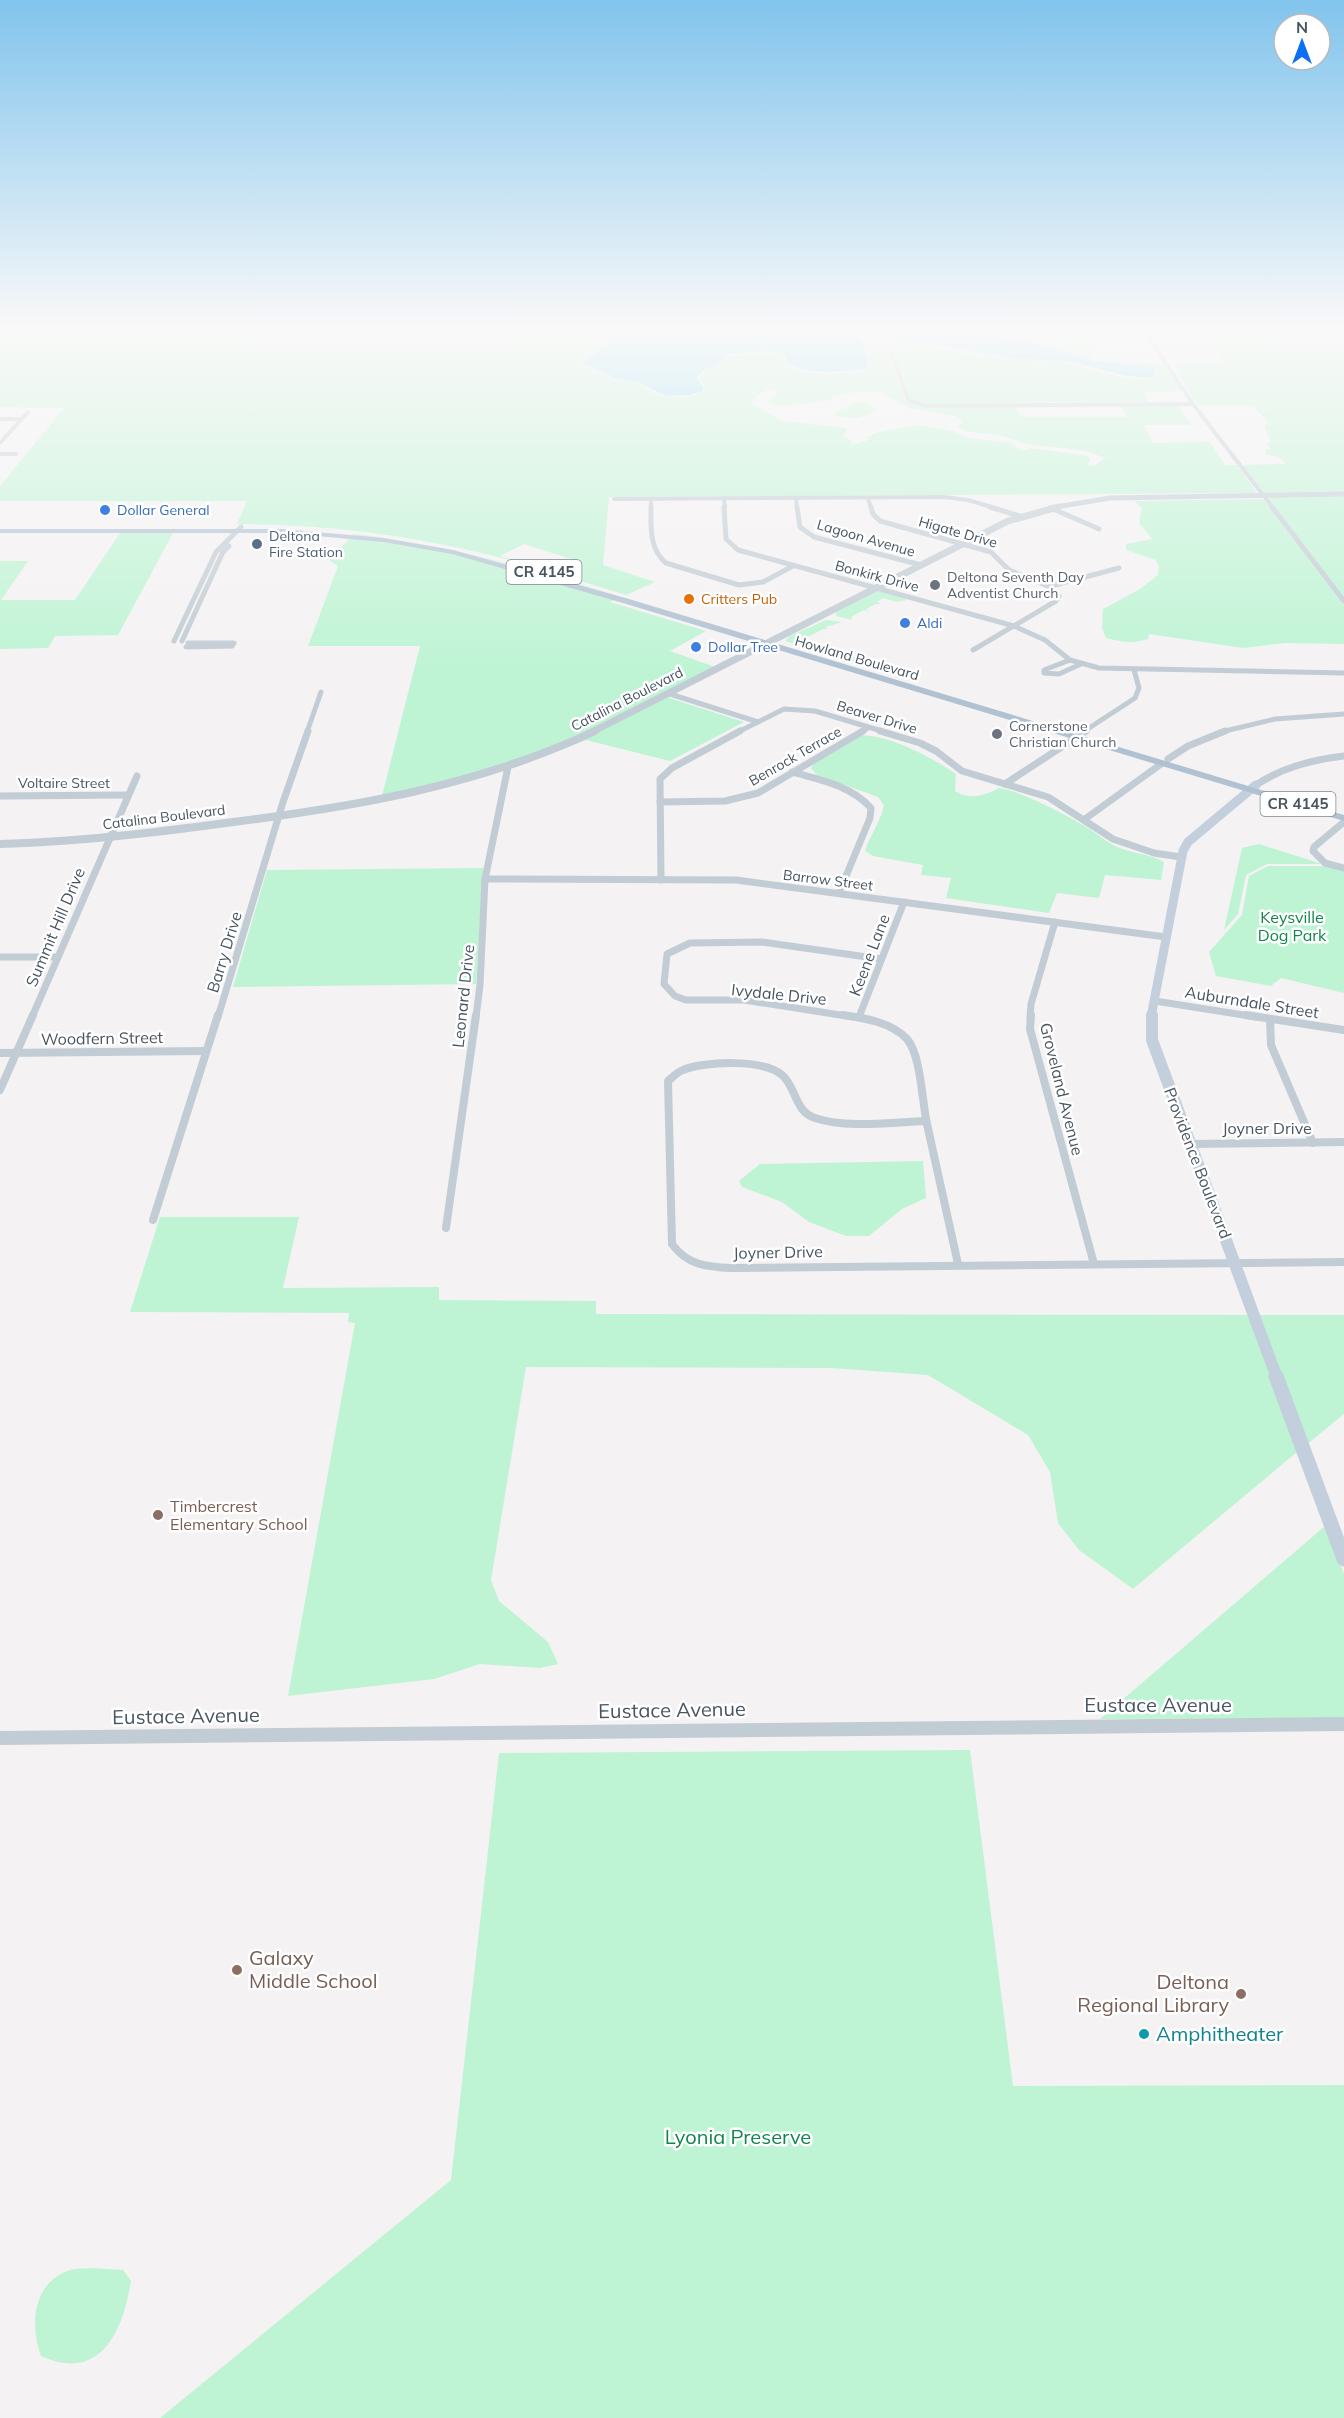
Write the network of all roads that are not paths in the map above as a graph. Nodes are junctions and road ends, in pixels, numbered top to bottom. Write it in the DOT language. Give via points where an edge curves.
graph roads {
  1 [pos="1223,444"];
  2 [pos="0,454"];
  3 [pos="16,454"];
  4 [pos="1344,494"];
  5 [pos="1262,495"];
  6 [pos="724,498"];
  7 [pos="796,498"];
  8 [pos="868,498"];
  9 [pos="614,499"];
  10 [pos="651,499"];
  11 [pos="1051,507"];
  12 [pos="1020,516"];
  13 [pos="0,529"];
  14 [pos="243,529"];
  15 [pos="1100,529"];
  16 [pos="963,544"];
  17 [pos="921,565"];
  18 [pos="793,566"];
  19 [pos="1119,568"];
  20 [pos="1051,586"];
  21 [pos="877,588"];
  22 [pos="1344,601"];
  23 [pos="191,605"];
  24 [pos="199,605"];
  25 [pos="1014,626"];
  26 [pos="174,641"];
  27 [pos="769,643"];
  28 [pos="185,644"];
  29 [pos="973,650"];
  30 [pos="1070,660"];
  31 [pos="1081,664"];
  32 [pos="1134,670"];
  33 [pos="1344,673"];
  34 [pos="321,692"];
  35 [pos="670,694"];
  36 [pos="1344,714"];
  37 [pos="758,722"];
  38 [pos="868,728"];
  39 [pos="1079,736"];
  40 [pos="1344,756"];
  41 [pos="1165,761"];
  42 [pos="508,767"];
  43 [pos="792,772"];
  44 [pos="137,776"];
  45 [pos="1005,784"];
  46 [pos="1254,788"];
  47 [pos="128,795"];
  48 [pos="0,796"];
  49 [pos="660,802"];
  50 [pos="1344,812"];
  51 [pos="280,816"];
  52 [pos="1344,818"];
  53 [pos="1085,819"];
  54 [pos="1344,822"];
  55 [pos="110,837"];
  56 [pos="1,846"];
  57 [pos="1181,857"];
  58 [pos="1344,868"];
  59 [pos="485,879"];
  60 [pos="661,880"];
  61 [pos="839,893"];
  62 [pos="903,902"];
  63 [pos="1055,922"];
  64 [pos="1166,937"];
  65 [pos="0,957"];
  66 [pos="57,957"];
  67 [pos="881,959"];
  68 [pos="1155,1001"];
  69 [pos="859,1017"];
  70 [pos="1270,1019"];
  71 [pos="1344,1030"];
  72 [pos="204,1051"];
  73 [pos="0,1053"];
  74 [pos="16,1053"];
  75 [pos="0,1090"];
  76 [pos="926,1121"];
  77 [pos="1344,1142"];
  78 [pos="1191,1143"];
  79 [pos="1313,1143"];
  80 [pos="153,1220"];
  81 [pos="446,1228"];
  82 [pos="1344,1262"];
  83 [pos="958,1264"];
  84 [pos="1094,1264"];
  85 [pos="1236,1264"];
  86 [pos="1344,1559"];
  87 [pos="1344,1724"];
  88 [pos="0,1738"];
  1 -- 5 [label="street"];
  2 -- 3 [label="street"];
  4 -- 5 [label="street, Catalina Boulevard"];
  5 -- 11 [label="street, Catalina Boulevard" via="1125,496"];
  5 -- 22 [label="street"];
  6 -- 7 [label="street"];
  6 -- 10 [label="street"];
  6 -- 18 [label="street, Bonkirk Drive" via="726,539 730,546"];
  7 -- 8 [label="street"];
  7 -- 17 [label="street, Lagoon Avenue" via="800,527 814,537"];
  8 -- 12 [label="street" via="956,498"];
  8 -- 16 [label="street, Higate Drive" via="880,521"];
  9 -- 10 [label="street"];
  10 -- 18 [label="street" via="653,551 666,563 739,585 763,582"];
  11 -- 12 [label="street, Catalina Boulevard"];
  11 -- 15 [label="street"];
  12 -- 16 [label="street, Catalina Boulevard"];
  13 -- 14 [label="main road, Howland Boulevard / CR 4145"];
  14 -- 23 [label="street" via="216,552"];
  14 -- 24 [label="street" via="223,552"];
  14 -- 27 [label="main road, Howland Boulevard / CR 4145" via="351,532 467,551"];
  16 -- 17 [label="street, Catalina Boulevard"];
  16 -- 20 [label="street, Higate Drive" via="1000,556 1011,572"];
  17 -- 21 [label="street, Catalina Boulevard"];
  18 -- 21 [label="street, Bonkirk Drive"];
  19 -- 20 [label="street"];
  20 -- 25 [label="street" via="1059,599"];
  21 -- 25 [label="street, Bonkirk Drive"];
  21 -- 27 [label="street, Catalina Boulevard"];
  23 -- 24 [label="street"];
  23 -- 26 [label="street"];
  24 -- 28 [label="street"];
  25 -- 29 [label="street"];
  25 -- 30 [label="street, Bonkirk Drive" via="1045,640"];
  27 -- 35 [label="street, Catalina Boulevard"];
  27 -- 39 [label="main road, Howland Boulevard / CR 4145"];
  28 -- 28 [label="street" via="232,646 234,643"];
  30 -- 31 [label="street, Bonkirk Drive"];
  30 -- 31 [label="street" via="1044,673 1059,674"];
  31 -- 32 [label="street, Bonkirk Drive"];
  32 -- 33 [label="street, Bonkirk Drive"];
  32 -- 39 [label="street" via="1140,684 1139,694"];
  34 -- 51 [label="street, Barry Drive"];
  35 -- 37 [label="street"];
  35 -- 42 [label="street, Catalina Boulevard" via="563,746"];
  36 -- 41 [label="street" via="1253,722 1204,737"];
  37 -- 38 [label="street, Beaver Drive" via="784,709 804,709"];
  37 -- 49 [label="street, Beaver Drive" via="672,768 660,779"];
  38 -- 43 [label="street, Benrock Terrace"];
  38 -- 45 [label="street, Beaver Drive" via="920,743 962,771"];
  39 -- 41 [label="main road, Howland Boulevard / CR 4145"];
  39 -- 45 [label="street"];
  40 -- 46 [label="street" via="1293,765"];
  41 -- 46 [label="main road, Howland Boulevard / CR 4145"];
  41 -- 53 [label="street"];
  42 -- 51 [label="street, Catalina Boulevard" via="383,800"];
  42 -- 59 [label="street, Leonard Drive"];
  43 -- 49 [label="street, Benrock Terrace" via="744,798 711,803"];
  43 -- 61 [label="street" via="851,792 871,808"];
  44 -- 47 [label="street, Summit Hill Drive"];
  45 -- 53 [label="street, Beaver Drive" via="1048,797"];
  46 -- 50 [label="main road, Howland Boulevard / CR 4145"];
  46 -- 52 [label="main road, Howland Boulevard / CR 4145"];
  46 -- 57 [label="main road, Providence Boulevard" via="1188,842"];
  47 -- 48 [label="street, Voltaire Street"];
  47 -- 55 [label="street, Summit Hill Drive"];
  49 -- 60 [label="street, Beaver Drive"];
  51 -- 55 [label="street, Catalina Boulevard"];
  51 -- 72 [label="street, Barry Drive" via="230,985"];
  53 -- 57 [label="street, Beaver Drive" via="1099,831 1132,847"];
  54 -- 58 [label="street" via="1314,851 1325,862"];
  55 -- 56 [label="street, Catalina Boulevard"];
  55 -- 66 [label="street, Summit Hill Drive"];
  57 -- 64 [label="main road, Providence Boulevard"];
  59 -- 60 [label="street, Barrow Street"];
  59 -- 81 [label="street, Leonard Drive" via="480,985"];
  60 -- 61 [label="street, Barrow Street" via="736,880"];
  61 -- 62 [label="street, Barrow Street"];
  62 -- 63 [label="street, Barrow Street"];
  62 -- 67 [label="street, Keene Lane"];
  63 -- 64 [label="street, Barrow Street"];
  63 -- 84 [label="street, Groveland Avenue" via="1031,1004 1030,1029"];
  64 -- 68 [label="main road, Providence Boulevard"];
  65 -- 66 [label="street"];
  66 -- 74 [label="street, Summit Hill Drive"];
  67 -- 69 [label="street, Keene Lane"];
  67 -- 69 [label="street, Ivydale Drive" via="762,942 690,943 665,958 665,988 686,1000 744,1000"];
  68 -- 70 [label="street, Auburndale Street"];
  68 -- 78 [label="main road, Providence Boulevard" via="1152,1040"];
  69 -- 76 [label="street, Ivydale Drive" via="883,1023 907,1039 914,1050"];
  70 -- 71 [label="street, Auburndale Street"];
  70 -- 79 [label="street" via="1272,1045"];
  72 -- 74 [label="street, Woodfern Street"];
  72 -- 80 [label="street, Barry Drive"];
  73 -- 74 [label="street, Woodfern Street"];
  74 -- 75 [label="street, Summit Hill Drive"];
  76 -- 83 [label="street, Ivydale Drive"];
  76 -- 83 [label="street, Joyner Drive" via="814,1118 797,1105 789,1082 781,1074 760,1065 702,1065 683,1070 668,1081 672,1244 684,1259 700,1266"];
  77 -- 79 [label="street, Joyner Drive"];
  78 -- 79 [label="street, Joyner Drive"];
  78 -- 85 [label="main road, Providence Boulevard"];
  82 -- 85 [label="street, Joyner Drive"];
  83 -- 84 [label="street, Joyner Drive"];
  84 -- 85 [label="street, Joyner Drive"];
  85 -- 86 [label="main road, Providence Boulevard"];
  87 -- 88 [label="street, Eustace Avenue"];
}
